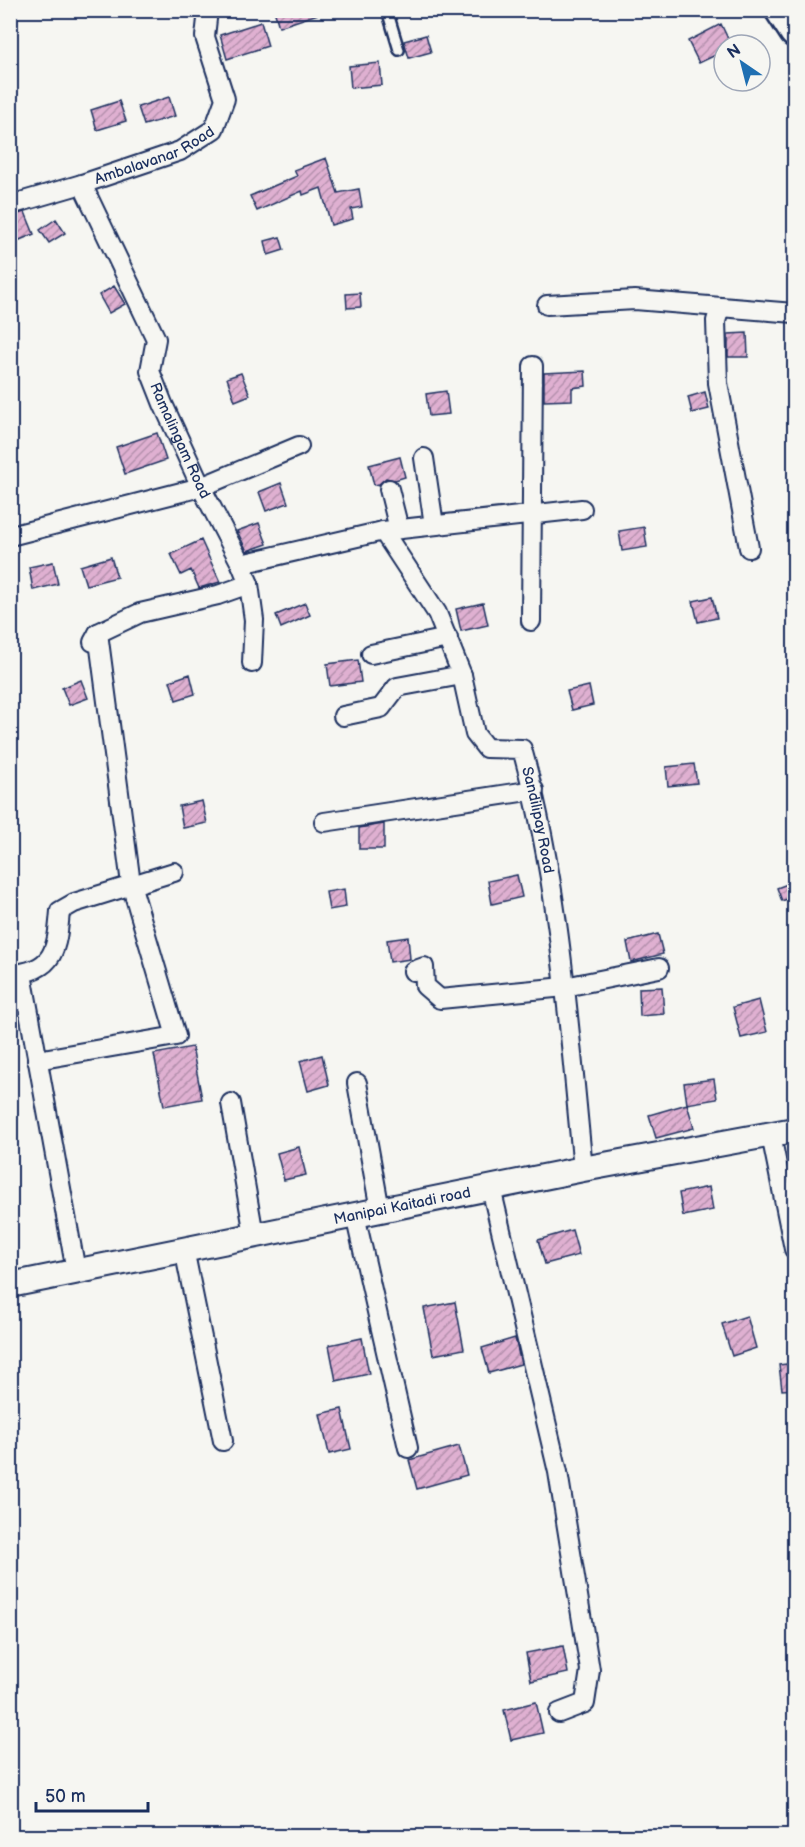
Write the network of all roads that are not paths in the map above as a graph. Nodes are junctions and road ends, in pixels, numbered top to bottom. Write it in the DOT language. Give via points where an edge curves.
graph roads {
  1 [pos="208,10"];
  2 [pos="387,10"];
  3 [pos="779,10"];
  4 [pos="795,33"];
  5 [pos="399,50"];
  6 [pos="82,184"];
  7 [pos="11,202"];
  8 [pos="548,304"];
  9 [pos="720,308"];
  10 [pos="795,313"];
  11 [pos="533,366"];
  12 [pos="299,446"];
  13 [pos="424,458"];
  14 [pos="201,487"];
  15 [pos="389,489"];
  16 [pos="582,509"];
  17 [pos="532,514"];
  18 [pos="434,525"];
  19 [pos="391,530"];
  20 [pos="10,536"];
  21 [pos="749,548"];
  22 [pos="240,564"];
  23 [pos="249,584"];
  24 [pos="531,621"];
  25 [pos="98,633"];
  26 [pos="448,638"];
  27 [pos="89,651"];
  28 [pos="371,654"];
  29 [pos="252,663"];
  30 [pos="462,675"];
  31 [pos="344,716"];
  32 [pos="534,790"];
  33 [pos="324,822"];
  34 [pos="174,872"];
  35 [pos="131,884"];
  36 [pos="659,968"];
  37 [pos="413,971"];
  38 [pos="16,974"];
  39 [pos="565,987"];
  40 [pos="37,1060"];
  41 [pos="357,1083"];
  42 [pos="231,1103"];
  43 [pos="795,1130"];
  44 [pos="771,1135"];
  45 [pos="583,1169"];
  46 [pos="491,1188"];
  47 [pos="380,1210"];
  48 [pos="354,1215"];
  49 [pos="254,1235"];
  50 [pos="795,1249"];
  51 [pos="184,1250"];
  52 [pos="76,1272"];
  53 [pos="10,1285"];
  54 [pos="223,1441"];
  55 [pos="408,1448"];
  56 [pos="559,1713"];
  1 -- 6 [label="street, Ambalavanar Road" via="206,37 225,99 214,129 180,151"];
  2 -- 5 [label="lane"];
  3 -- 4 [label="main road"];
  6 -- 7 [label="street, Ambalavanar Road"];
  6 -- 14 [label="street, Ramalingam Road" via="156,339 150,371"];
  8 -- 9 [label="street" via="635,300"];
  9 -- 10 [label="street"];
  9 -- 21 [label="street" via="716,321 718,383"];
  11 -- 17 [label="street"];
  12 -- 14 [label="street"];
  13 -- 18 [label="street"];
  14 -- 20 [label="street"];
  14 -- 22 [label="street, Ramalingam Road"];
  15 -- 19 [label="street, Sandilipay Road"];
  16 -- 17 [label="street"];
  17 -- 18 [label="street"];
  17 -- 24 [label="street"];
  18 -- 19 [label="street"];
  19 -- 22 [label="street"];
  19 -- 26 [label="street, Sandilipay Road"];
  22 -- 23 [label="street, Ramalingam Road"];
  23 -- 25 [label="street" via="218,596 140,613"];
  23 -- 29 [label="street, Ramalingam Road" via="254,620"];
  25 -- 27 [label="street"];
  25 -- 35 [label="street"];
  26 -- 28 [label="street"];
  26 -- 30 [label="street, Sandilipay Road"];
  30 -- 31 [label="street" via="397,687 381,708"];
  30 -- 32 [label="street, Sandilipay Road" via="475,734 486,748 522,749"];
  32 -- 33 [label="street"];
  32 -- 39 [label="street, Sandilipay Road" via="557,913"];
  34 -- 35 [label="street"];
  35 -- 38 [label="street" via="60,911 57,944 48,962"];
  35 -- 40 [label="street" via="176,1036"];
  36 -- 39 [label="street"];
  37 -- 39 [label="street" via="424,967 425,986 440,999"];
  38 -- 40 [label="street"];
  39 -- 45 [label="street, Sandilipay Road"];
  40 -- 52 [label="street"];
  41 -- 47 [label="street"];
  42 -- 49 [label="street"];
  43 -- 44 [label="main road, Manipai Kaitadi road"];
  44 -- 45 [label="main road, Manipai Kaitadi road"];
  44 -- 50 [label="street"];
  45 -- 46 [label="main road, Manipai Kaitadi road"];
  46 -- 47 [label="main road, Manipai Kaitadi road"];
  46 -- 56 [label="street" via="558,1472 590,1670 585,1703"];
  47 -- 48 [label="main road, Manipai Kaitadi road"];
  48 -- 49 [label="main road, Manipai Kaitadi road"];
  48 -- 55 [label="street"];
  49 -- 51 [label="main road, Manipai Kaitadi road"];
  51 -- 52 [label="main road, Manipai Kaitadi road"];
  51 -- 54 [label="street"];
  52 -- 53 [label="main road, Manipai Kaitadi road"];
}
